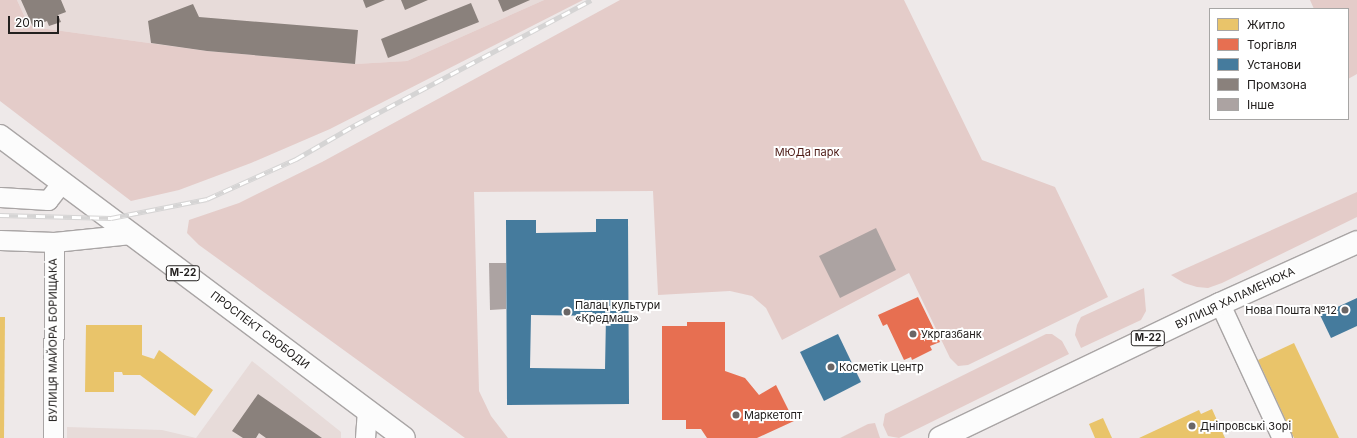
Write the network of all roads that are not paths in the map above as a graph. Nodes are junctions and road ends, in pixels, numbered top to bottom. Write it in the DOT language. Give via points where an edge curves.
graph roads {
  1 [pos="0,136"];
  2 [pos="62,182"];
  3 [pos="0,197"];
  4 [pos="131,234"];
  5 [pos="0,240"];
  6 [pos="54,242"];
  7 [pos="1357,242"];
  8 [pos="1220,304"];
  9 [pos="367,410"];
  10 [pos="54,438"];
  11 [pos="365,438"];
  12 [pos="404,438"];
  13 [pos="940,438"];
  14 [pos="1282,438"];
  1 -- 2 [label="highway, ПРОСПЕКТ СВОБОДИ / М-22"];
  2 -- 3 [label="street" via="48,200"];
  2 -- 4 [label="highway, ПРОСПЕКТ СВОБОДИ / М-22"];
  4 -- 6 [label="street"];
  4 -- 9 [label="highway, ПРОСПЕКТ СВОБОДИ / М-22"];
  5 -- 6 [label="street"];
  6 -- 10 [label="street, ВУЛИЦЯ МАЙОРА БОРИЩАКА"];
  7 -- 8 [label="highway, ВУЛИЦЯ ХАЛАМЕНЮКА / М-22"];
  8 -- 13 [label="highway, ВУЛИЦЯ ХАЛАМЕНЮКА / М-22"];
  8 -- 14 [label="street"];
  9 -- 11 [label="street"];
  9 -- 12 [label="highway, ПРОСПЕКТ СВОБОДИ / М-22"];
}
